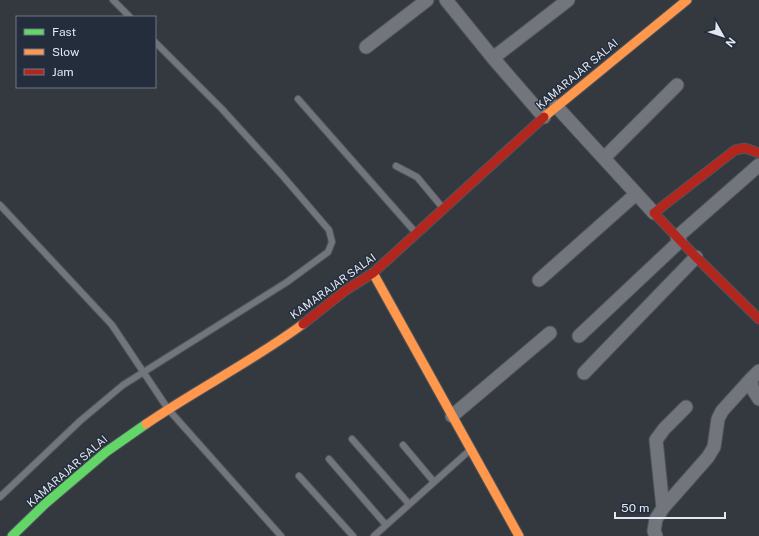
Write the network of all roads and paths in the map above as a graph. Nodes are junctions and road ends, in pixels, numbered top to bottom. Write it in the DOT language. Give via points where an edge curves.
graph roads {
  1 [pos="113,0"];
  2 [pos="428,0"];
  3 [pos="446,0"];
  4 [pos="568,0"];
  5 [pos="687,0"];
  6 [pos="129,16"];
  7 [pos="156,43"];
  8 [pos="366,47"];
  9 [pos="493,58"];
  10 [pos="677,85"];
  11 [pos="298,99"];
  12 [pos="556,106"];
  13 [pos="544,117"];
  14 [pos="759,153"];
  15 [pos="604,158"];
  16 [pos="759,165"];
  17 [pos="396,166"];
  18 [pos="636,194"];
  19 [pos="0,205"];
  20 [pos="444,209"];
  21 [pos="654,213"];
  22 [pos="417,234"];
  23 [pos="679,239"];
  24 [pos="696,257"];
  25 [pos="373,274"];
  26 [pos="539,280"];
  27 [pos="758,318"];
  28 [pos="550,333"];
  29 [pos="579,336"];
  30 [pos="143,372"];
  31 [pos="584,373"];
  32 [pos="755,375"];
  33 [pos="759,399"];
  34 [pos="686,407"];
  35 [pos="168,409"];
  36 [pos="452,416"];
  37 [pos="352,439"];
  38 [pos="403,445"];
  39 [pos="471,449"];
  40 [pos="329,458"];
  41 [pos="299,476"];
  42 [pos="434,482"];
  43 [pos="0,497"];
  44 [pos="409,504"];
  45 [pos="663,508"];
  46 [pos="386,525"];
  47 [pos="12,536"];
  48 [pos="281,536"];
  49 [pos="352,536"];
  50 [pos="374,536"];
  51 [pos="519,536"];
  52 [pos="656,536"];
  1 -- 6 [label="lane"];
  2 -- 8 [label="street"];
  3 -- 9 [label="street"];
  4 -- 9 [label="street"];
  5 -- 12 [label="main road, KAMARAJAR SALAI"];
  7 -- 30 [label="lane" via="221,108 281,174 329,230 332,242 328,252 287,282"];
  9 -- 13 [label="street"];
  10 -- 15 [label="street"];
  11 -- 22 [label="lane"];
  12 -- 13 [label="main road, KAMARAJAR SALAI"];
  12 -- 15 [label="street"];
  13 -- 20 [label="main road, KAMARAJAR SALAI"];
  14 -- 21 [label="main road" via="747,147 735,150"];
  15 -- 18 [label="street"];
  16 -- 23 [label="street"];
  17 -- 20 [label="lane" via="417,177"];
  18 -- 21 [label="street"];
  18 -- 26 [label="street"];
  19 -- 30 [label="lane" via="112,325"];
  20 -- 22 [label="main road, KAMARAJAR SALAI"];
  21 -- 23 [label="main road"];
  22 -- 25 [label="main road, KAMARAJAR SALAI"];
  23 -- 24 [label="main road"];
  23 -- 29 [label="street"];
  24 -- 27 [label="main road"];
  24 -- 31 [label="street"];
  25 -- 35 [label="main road, KAMARAJAR SALAI" via="346,290 253,358"];
  25 -- 36 [label="main road"];
  28 -- 36 [label="street"];
  30 -- 35 [label="lane"];
  30 -- 43 [label="lane" via="122,385 80,421"];
  32 -- 33 [label="street" via="752,388"];
  32 -- 45 [label="street" via="722,411 718,419 714,447 708,457"];
  34 -- 45 [label="street" via="656,440"];
  35 -- 47 [label="main road, KAMARAJAR SALAI" via="106,452"];
  35 -- 48 [label="lane"];
  36 -- 39 [label="main road"];
  37 -- 44 [label="lane"];
  38 -- 42 [label="lane"];
  39 -- 42 [label="lane"];
  39 -- 51 [label="main road"];
  40 -- 46 [label="lane"];
  41 -- 49 [label="lane"];
  42 -- 44 [label="lane"];
  44 -- 46 [label="lane"];
  45 -- 52 [label="street" via="656,520"];
  46 -- 50 [label="lane"];
}
